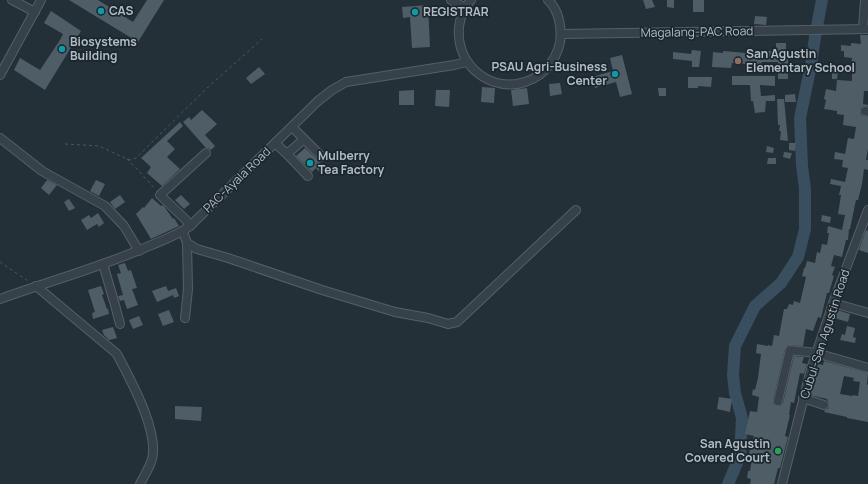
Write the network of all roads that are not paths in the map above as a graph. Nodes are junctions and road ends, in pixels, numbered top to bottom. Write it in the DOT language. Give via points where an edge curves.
graph roads {
  1 [pos="12,0"];
  2 [pos="41,0"];
  3 [pos="451,0"];
  4 [pos="471,0"];
  5 [pos="548,0"];
  6 [pos="866,0"];
  7 [pos="465,8"];
  8 [pos="35,12"];
  9 [pos="866,29"];
  10 [pos="561,34"];
  11 [pos="467,62"];
  12 [pos="0,75"];
  13 [pos="292,127"];
  14 [pos="0,138"];
  15 [pos="304,139"];
  16 [pos="275,143"];
  17 [pos="206,153"];
  18 [pos="287,154"];
  19 [pos="322,157"];
  20 [pos="308,176"];
  21 [pos="576,210"];
  22 [pos="868,210"];
  23 [pos="190,226"];
  24 [pos="865,228"];
  25 [pos="183,232"];
  26 [pos="187,243"];
  27 [pos="139,251"];
  28 [pos="103,264"];
  29 [pos="36,286"];
  30 [pos="0,299"];
  31 [pos="833,303"];
  32 [pos="868,313"];
  33 [pos="185,318"];
  34 [pos="120,324"];
  35 [pos="816,353"];
  36 [pos="868,368"];
  37 [pos="803,398"];
  38 [pos="778,401"];
  39 [pos="824,405"];
  40 [pos="140,484"];
  41 [pos="782,484"];
  1 -- 8 [label="street"];
  2 -- 8 [label="street"];
  3 -- 7 [label="street"];
  4 -- 7 [label="street"];
  5 -- 10 [label="street" via="558,17"];
  6 -- 9 [label="street"];
  7 -- 11 [label="street" via="459,26 459,45"];
  8 -- 12 [label="street"];
  9 -- 10 [label="street, Magalang-PAC Road"];
  10 -- 11 [label="street" via="558,50 551,64 539,75 525,82 508,85 492,82 478,74"];
  11 -- 13 [label="street, PAC-Ayala Road" via="346,82 332,90"];
  13 -- 15 [label="street"];
  13 -- 16 [label="street, PAC-Ayala Road"];
  14 -- 27 [label="street" via="42,171 105,206 124,226"];
  15 -- 18 [label="street"];
  15 -- 19 [label="street"];
  16 -- 18 [label="street"];
  16 -- 23 [label="street, PAC-Ayala Road"];
  17 -- 23 [label="street" via="160,195"];
  18 -- 20 [label="street"];
  21 -- 26 [label="street" via="457,322 448,324 395,312 322,290 197,249"];
  22 -- 24 [label="street, Cubul-San Agustin Road"];
  23 -- 25 [label="street, PAC-Ayala Road"];
  24 -- 31 [label="street, Cubul-San Agustin Road"];
  25 -- 26 [label="street"];
  25 -- 27 [label="street, PAC-Ayala Road"];
  26 -- 33 [label="street" via="188,288"];
  27 -- 28 [label="street, PAC-Ayala Road"];
  28 -- 29 [label="street, PAC-Ayala Road"];
  28 -- 34 [label="street"];
  29 -- 30 [label="street, PAC-Ayala Road"];
  29 -- 40 [label="street" via="118,356 138,398 154,445 152,460"];
  31 -- 32 [label="street"];
  31 -- 35 [label="street, Cubul-San Agustin Road"];
  35 -- 36 [label="street"];
  35 -- 37 [label="street, Cubul-San Agustin Road"];
  35 -- 38 [label="street" via="790,350"];
  37 -- 39 [label="street"];
  37 -- 41 [label="street, Cubul-San Agustin Road"];
}
